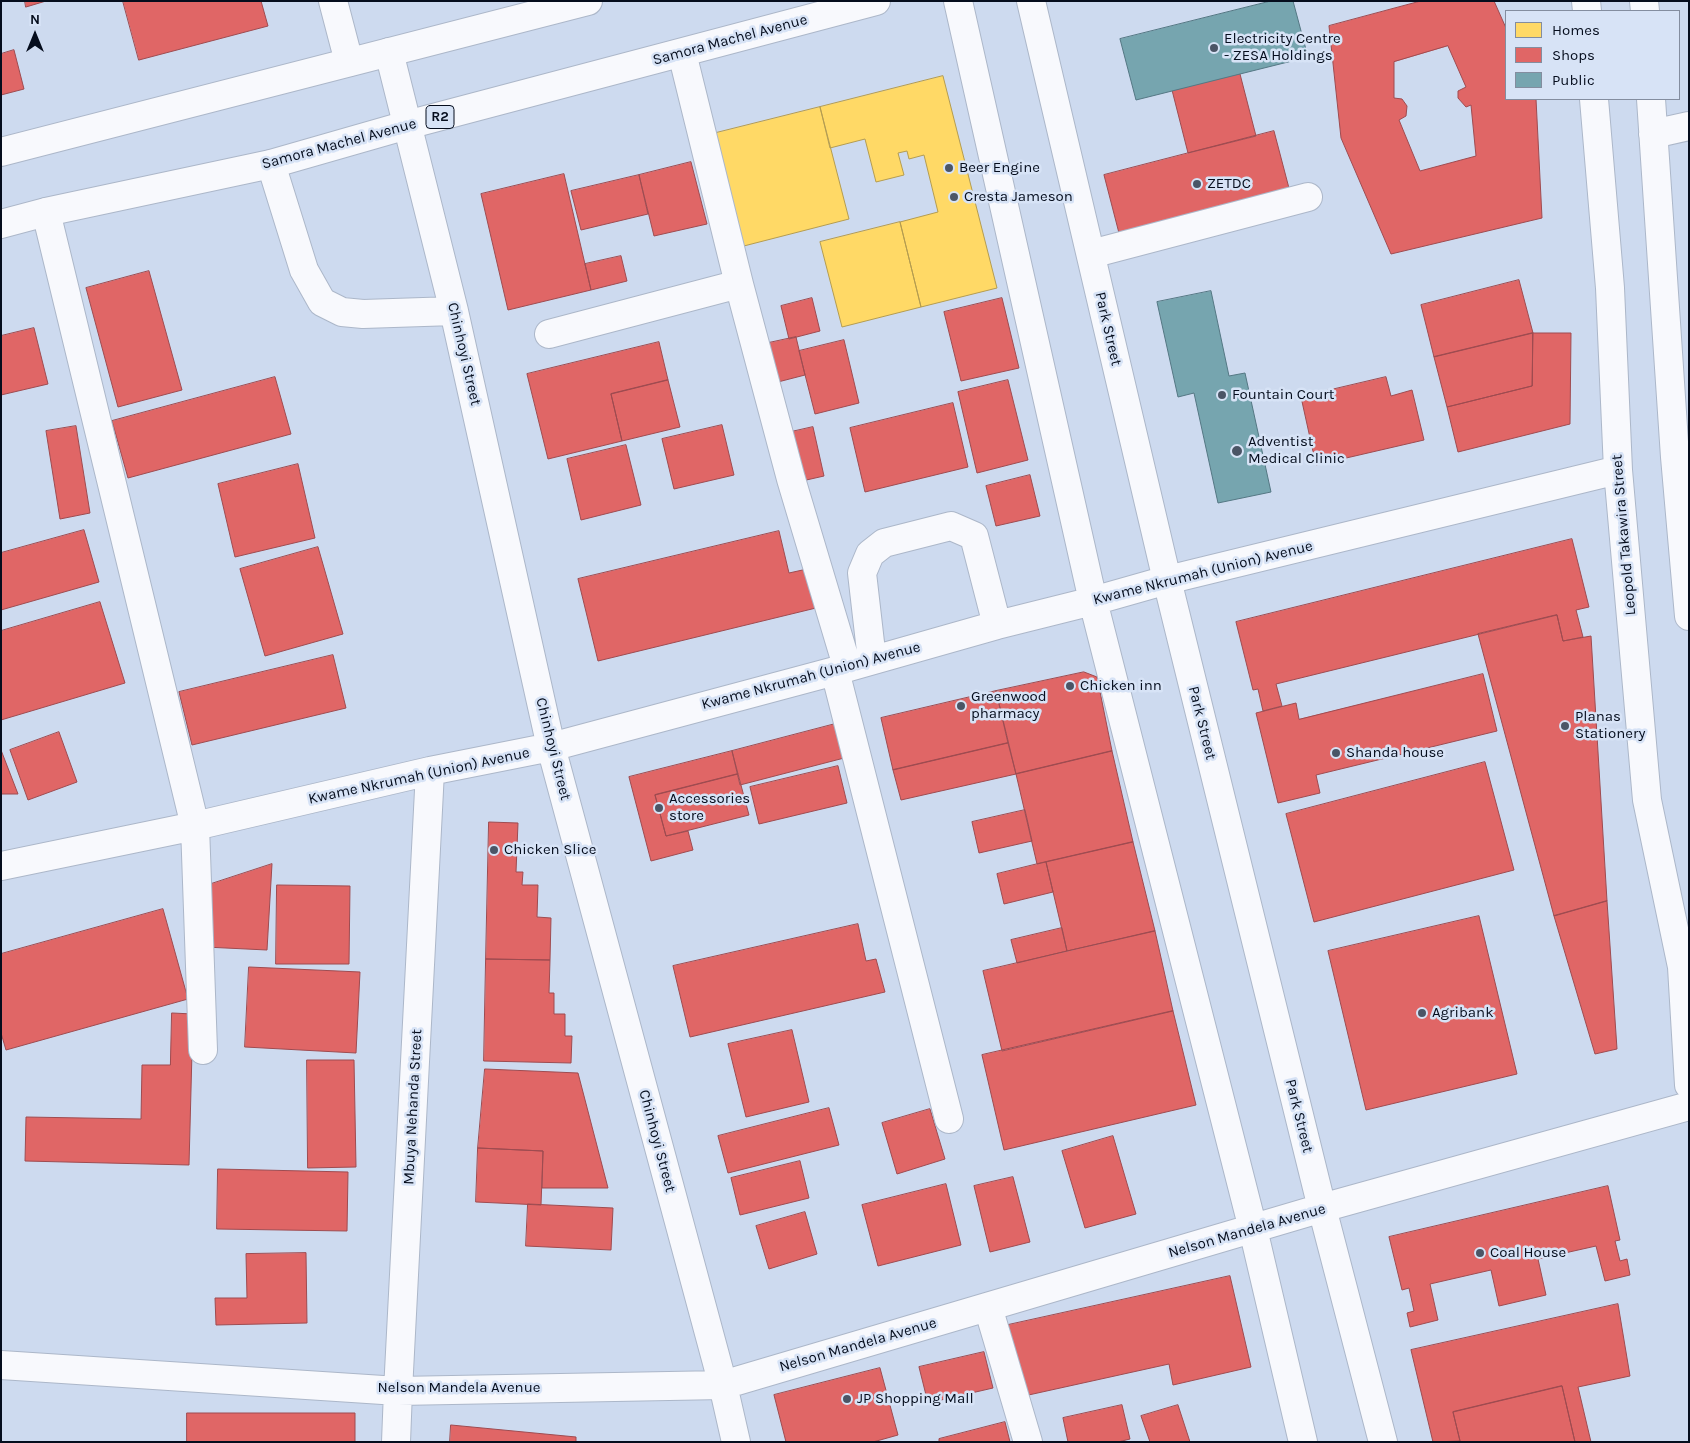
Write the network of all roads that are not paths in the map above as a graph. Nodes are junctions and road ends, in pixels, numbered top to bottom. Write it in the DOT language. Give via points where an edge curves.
graph roads {
  1 [pos="333,1"];
  2 [pos="588,1"];
  3 [pos="876,1"];
  4 [pos="958,1"];
  5 [pos="1031,1"];
  6 [pos="389,52"];
  7 [pos="682,53"];
  8 [pos="349,62"];
  9 [pos="1594,100"];
  10 [pos="1651,100"];
  11 [pos="407,125"];
  12 [pos="1689,126"];
  13 [pos="1653,134"];
  14 [pos="1,152"];
  15 [pos="271,164"];
  16 [pos="1308,196"];
  17 [pos="46,212"];
  18 [pos="1,224"];
  19 [pos="1091,254"];
  20 [pos="739,284"];
  21 [pos="454,311"];
  22 [pos="549,334"];
  23 [pos="1682,456"];
  24 [pos="1618,470"];
  25 [pos="1167,580"];
  26 [pos="1093,601"];
  27 [pos="1689,616"];
  28 [pos="997,625"];
  29 [pos="851,666"];
  30 [pos="551,747"];
  31 [pos="430,771"];
  32 [pos="196,826"];
  33 [pos="1,866"];
  34 [pos="1689,919"];
  35 [pos="1682,967"];
  36 [pos="202,1050"];
  37 [pos="1689,1085"];
  38 [pos="1689,1106"];
  39 [pos="949,1119"];
  40 [pos="1322,1208"];
  41 [pos="1253,1229"];
  42 [pos="988,1307"];
  43 [pos="1,1365"];
  44 [pos="723,1385"];
  45 [pos="398,1391"];
  46 [pos="396,1442"];
  47 [pos="736,1442"];
  48 [pos="1028,1442"];
  49 [pos="1303,1442"];
  50 [pos="1383,1442"];
  1 -- 8 [label="main road"];
  2 -- 6 [label="main road"];
  3 -- 7 [label="main road, Samora Machel Avenue / R2"];
  4 -- 26 [label="main road"];
  5 -- 19 [label="main road, Park Street"];
  6 -- 8 [label="main road"];
  6 -- 11 [label="main road, Chinhoyi Street"];
  7 -- 11 [label="main road, Samora Machel Avenue / R2"];
  7 -- 20 [label="main road"];
  8 -- 14 [label="main road"];
  9 -- 24 [label="main road, Leopold Takawira Street" via="1610,288"];
  10 -- 13 [label="main road"];
  11 -- 15 [label="main road, Samora Machel Avenue / R2"];
  11 -- 21 [label="main road, Chinhoyi Street"];
  12 -- 13 [label="main road"];
  13 -- 23 [label="main road"];
  15 -- 17 [label="main road, Samora Machel Avenue / R2"];
  15 -- 21 [label="main road" via="304,270 322,302 342,312 363,314"];
  16 -- 19 [label="main road"];
  17 -- 18 [label="main road, Samora Machel Avenue / R2"];
  17 -- 32 [label="main road"];
  19 -- 25 [label="main road, Park Street"];
  20 -- 22 [label="main road"];
  20 -- 29 [label="main road" via="791,480"];
  21 -- 30 [label="main road, Chinhoyi Street"];
  23 -- 27 [label="main road"];
  24 -- 25 [label="main road, Kwame Nkrumah (Union) Avenue"];
  24 -- 35 [label="main road, Leopold Takawira Street" via="1646,800"];
  25 -- 26 [label="main road, Kwame Nkrumah (Union) Avenue"];
  25 -- 40 [label="main road, Park Street"];
  26 -- 28 [label="main road, Kwame Nkrumah (Union) Avenue"];
  26 -- 41 [label="main road"];
  28 -- 29 [label="main road, Kwame Nkrumah (Union) Avenue"];
  28 -- 29 [label="main road" via="974,536 951,526 884,543 870,554 862,573"];
  29 -- 30 [label="main road, Kwame Nkrumah (Union) Avenue"];
  29 -- 39 [label="main road"];
  30 -- 31 [label="main road, Kwame Nkrumah (Union) Avenue"];
  30 -- 44 [label="main road, Chinhoyi Street"];
  31 -- 32 [label="main road, Kwame Nkrumah (Union) Avenue"];
  31 -- 45 [label="main road, Mbuya Nehanda Street"];
  32 -- 33 [label="main road, Kwame Nkrumah (Union) Avenue"];
  32 -- 36 [label="main road"];
  34 -- 35 [label="main road, Leopold Takawira Street"];
  35 -- 37 [label="main road, Leopold Takawira Street"];
  38 -- 40 [label="main road, Nelson Mandela Avenue"];
  40 -- 41 [label="main road, Nelson Mandela Avenue"];
  40 -- 50 [label="main road, Park Street"];
  41 -- 42 [label="main road, Nelson Mandela Avenue"];
  41 -- 49 [label="main road"];
  42 -- 44 [label="main road, Nelson Mandela Avenue"];
  42 -- 48 [label="main road"];
  43 -- 45 [label="main road, Nelson Mandela Avenue"];
  44 -- 45 [label="main road, Nelson Mandela Avenue"];
  44 -- 47 [label="main road, Chinhoyi Street"];
  45 -- 46 [label="main road, Mbuya Nehanda Street"];
}
